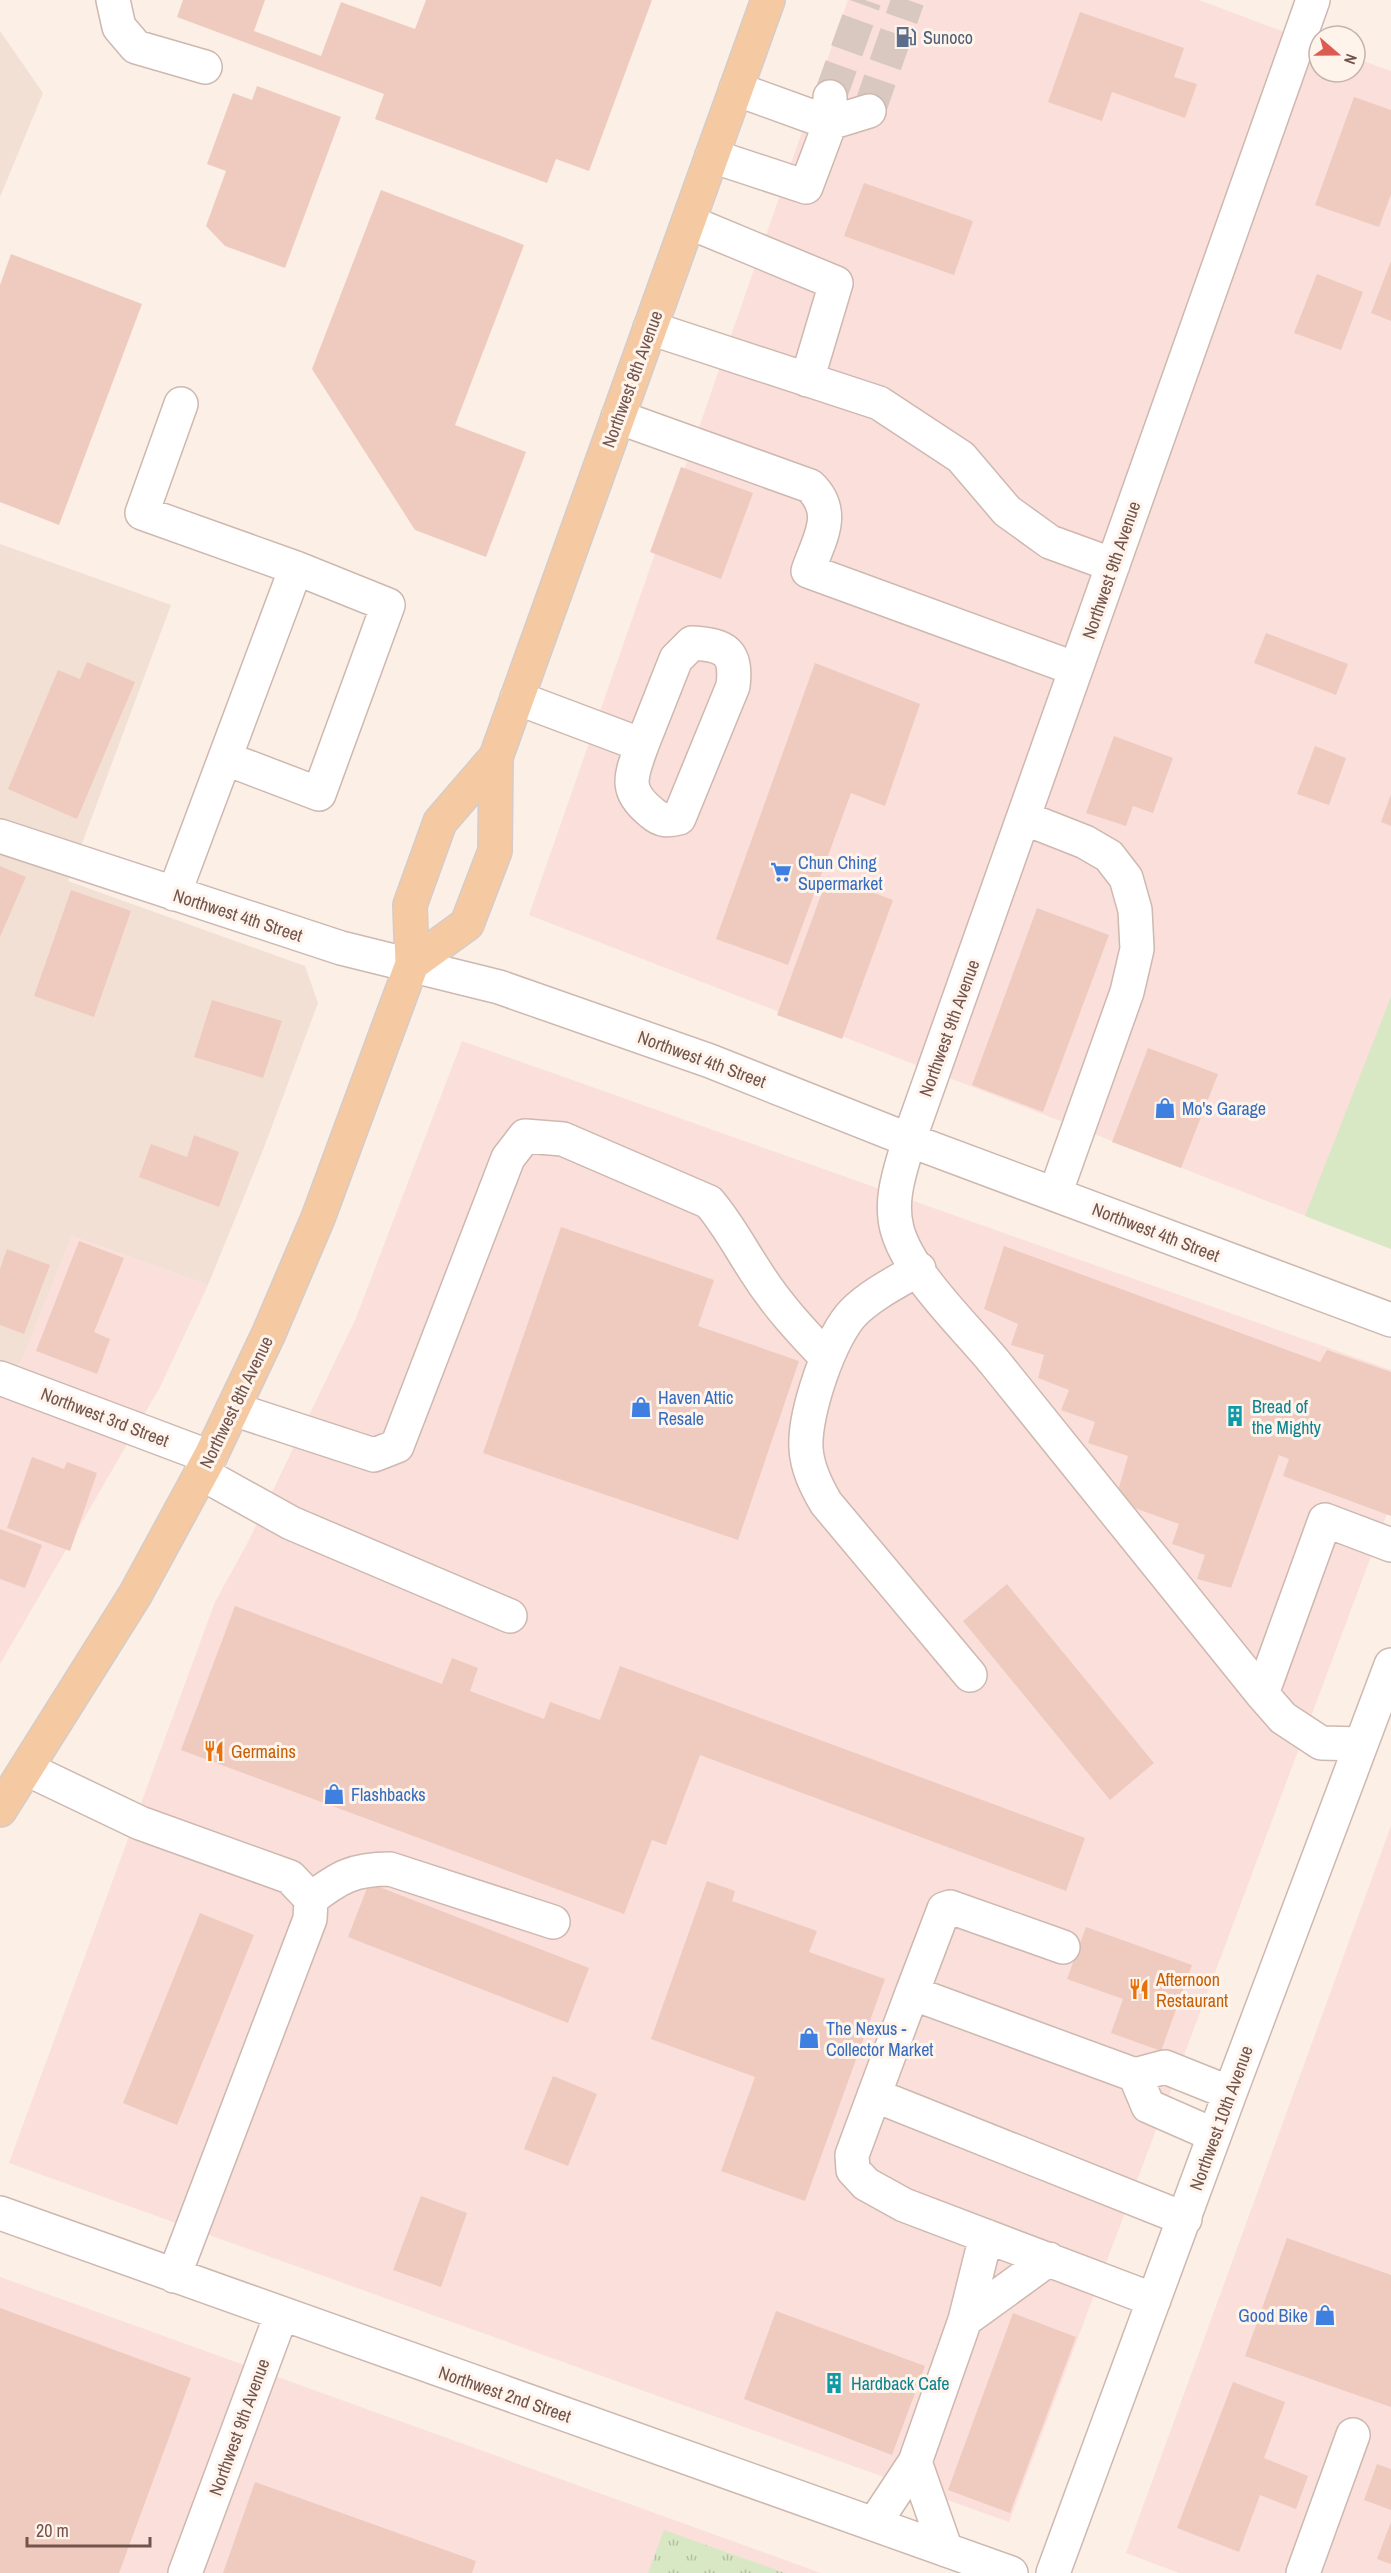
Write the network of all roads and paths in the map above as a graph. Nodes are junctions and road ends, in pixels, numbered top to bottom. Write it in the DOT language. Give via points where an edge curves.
graph roads {
  1 [pos="113,0"];
  2 [pos="768,0"];
  3 [pos="1313,0"];
  4 [pos="205,67"];
  5 [pos="736,89"];
  6 [pos="830,110"];
  7 [pos="869,111"];
  8 [pos="712,156"];
  9 [pos="689,222"];
  10 [pos="650,328"];
  11 [pos="807,380"];
  12 [pos="181,404"];
  13 [pos="618,417"];
  14 [pos="1113,565"];
  15 [pos="296,568"];
  16 [pos="1076,669"];
  17 [pos="517,698"];
  18 [pos="642,745"];
  19 [pos="496,758"];
  20 [pos="226,759"];
  21 [pos="1024,818"];
  22 [pos="0,836"];
  23 [pos="174,894"];
  24 [pos="412,964"];
  25 [pos="909,1140"];
  26 [pos="1055,1194"];
  27 [pos="919,1269"];
  28 [pos="1391,1320"];
  29 [pos="827,1358"];
  30 [pos="0,1378"];
  31 [pos="233,1409"];
  32 [pos="206,1465"];
  33 [pos="1391,1545"];
  34 [pos="510,1616"];
  35 [pos="1391,1665"];
  36 [pos="970,1675"];
  37 [pos="1262,1694"];
  38 [pos="1361,1744"];
  39 [pos="27,1769"];
  40 [pos="0,1810"];
  41 [pos="311,1899"];
  42 [pos="553,1922"];
  43 [pos="1064,1947"];
  44 [pos="912,1993"];
  45 [pos="1135,2075"];
  46 [pos="1230,2093"];
  47 [pos="874,2096"];
  48 [pos="1214,2135"];
  49 [pos="0,2213"];
  50 [pos="1185,2218"];
  51 [pos="986,2236"];
  52 [pos="1049,2259"];
  53 [pos="174,2276"];
  54 [pos="1154,2300"];
  55 [pos="281,2315"];
  56 [pos="965,2320"];
  57 [pos="1353,2435"];
  58 [pos="915,2462"];
  59 [pos="874,2524"];
  60 [pos="946,2550"];
  61 [pos="185,2573"];
  62 [pos="1011,2573"];
  63 [pos="1053,2573"];
  64 [pos="1303,2573"];
  1 -- 4 [label="street" via="120,27 136,47"];
  2 -- 5 [label="main road, Northwest 8th Avenue"];
  3 -- 14 [label="street, Northwest 9th Avenue"];
  5 -- 6 [label="street"];
  5 -- 8 [label="main road, Northwest 8th Avenue"];
  6 -- 7 [label="street"];
  6 -- 8 [label="street" via="806,187"];
  8 -- 9 [label="main road, Northwest 8th Avenue"];
  9 -- 10 [label="main road, Northwest 8th Avenue"];
  9 -- 11 [label="street" via="836,284"];
  10 -- 11 [label="street"];
  10 -- 13 [label="main road, Northwest 8th Avenue"];
  11 -- 14 [label="street" via="879,403 960,457 1007,511 1050,542"];
  12 -- 15 [label="street" via="142,513"];
  13 -- 16 [label="street" via="810,486 822,498 826,511 808,571"];
  13 -- 17 [label="main road, Northwest 8th Avenue"];
  14 -- 16 [label="street, Northwest 9th Avenue"];
  15 -- 20 [label="street"];
  15 -- 20 [label="street" via="388,605 319,794"];
  16 -- 21 [label="street, Northwest 9th Avenue"];
  17 -- 18 [label="street"];
  17 -- 19 [label="main road, Northwest 8th Avenue"];
  18 -- 18 [label="street" via="676,660 692,643 714,644 728,652 735,666 733,686 679,818 668,821 657,817 640,804 632,790 632,773"];
  19 -- 24 [label="main road, Northwest 8th Avenue" via="440,822 410,905"];
  19 -- 24 [label="main road, Northwest 8th Avenue" via="495,851 467,924"];
  20 -- 23 [label="street"];
  21 -- 25 [label="street, Northwest 9th Avenue"];
  21 -- 26 [label="street" via="1109,856 1126,878 1135,910 1137,949 1127,992"];
  22 -- 23 [label="street, Northwest 4th Street"];
  23 -- 24 [label="street, Northwest 4th Street" via="341,948"];
  24 -- 25 [label="street, Northwest 4th Street" via="499,987 710,1061"];
  24 -- 31 [label="main road, Northwest 8th Avenue" via="318,1218"];
  25 -- 26 [label="street, Northwest 4th Street"];
  25 -- 27 [label="street, Northwest 9th Avenue" via="894,1207 898,1230"];
  26 -- 28 [label="street, Northwest 4th Street"];
  27 -- 29 [label="street" via="854,1312 836,1335"];
  27 -- 37 [label="street, Northwest 9th Avenue"];
  29 -- 31 [label="street" via="781,1308 709,1202 563,1139 525,1136 508,1158 398,1446 374,1455"];
  29 -- 36 [label="street" via="812,1408 806,1447 811,1476 826,1503"];
  30 -- 32 [label="street, Northwest 3rd Street"];
  31 -- 32 [label="main road, Northwest 8th Avenue"];
  32 -- 34 [label="street, Northwest 3rd Street" via="291,1523"];
  32 -- 39 [label="main road, Northwest 8th Avenue" via="135,1594"];
  33 -- 37 [label="street" via="1325,1520"];
  35 -- 38 [label="street, Northwest 10th Avenue"];
  37 -- 38 [label="street, Northwest 9th Avenue" via="1283,1719 1321,1743"];
  38 -- 46 [label="street, Northwest 10th Avenue"];
  39 -- 40 [label="main road, Northwest 8th Avenue"];
  39 -- 41 [label="street" via="140,1823 290,1877"];
  41 -- 42 [label="street" via="338,1878 365,1869 390,1869"];
  41 -- 53 [label="street" via="310,1919"];
  43 -- 44 [label="street" via="950,1907 944,1909"];
  44 -- 45 [label="street"];
  44 -- 47 [label="street"];
  45 -- 46 [label="street" via="1165,2067"];
  45 -- 48 [label="street" via="1148,2106"];
  46 -- 48 [label="street, Northwest 10th Avenue"];
  47 -- 50 [label="street"];
  47 -- 51 [label="street" via="852,2155 853,2170 866,2184 904,2205"];
  48 -- 50 [label="street, Northwest 10th Avenue"];
  49 -- 53 [label="street, Northwest 2nd Street"];
  50 -- 54 [label="street, Northwest 10th Avenue"];
  51 -- 52 [label="street"];
  51 -- 56 [label="street"];
  52 -- 54 [label="street"];
  52 -- 56 [label="street"];
  53 -- 55 [label="street, Northwest 2nd Street"];
  54 -- 63 [label="street, Northwest 10th Avenue"];
  55 -- 59 [label="street, Northwest 2nd Street"];
  55 -- 61 [label="street, Northwest 9th Avenue"];
  56 -- 58 [label="street"];
  57 -- 64 [label="street"];
  58 -- 59 [label="street"];
  58 -- 60 [label="street"];
  59 -- 60 [label="street, Northwest 2nd Street"];
  60 -- 62 [label="street, Northwest 2nd Street"];
}
